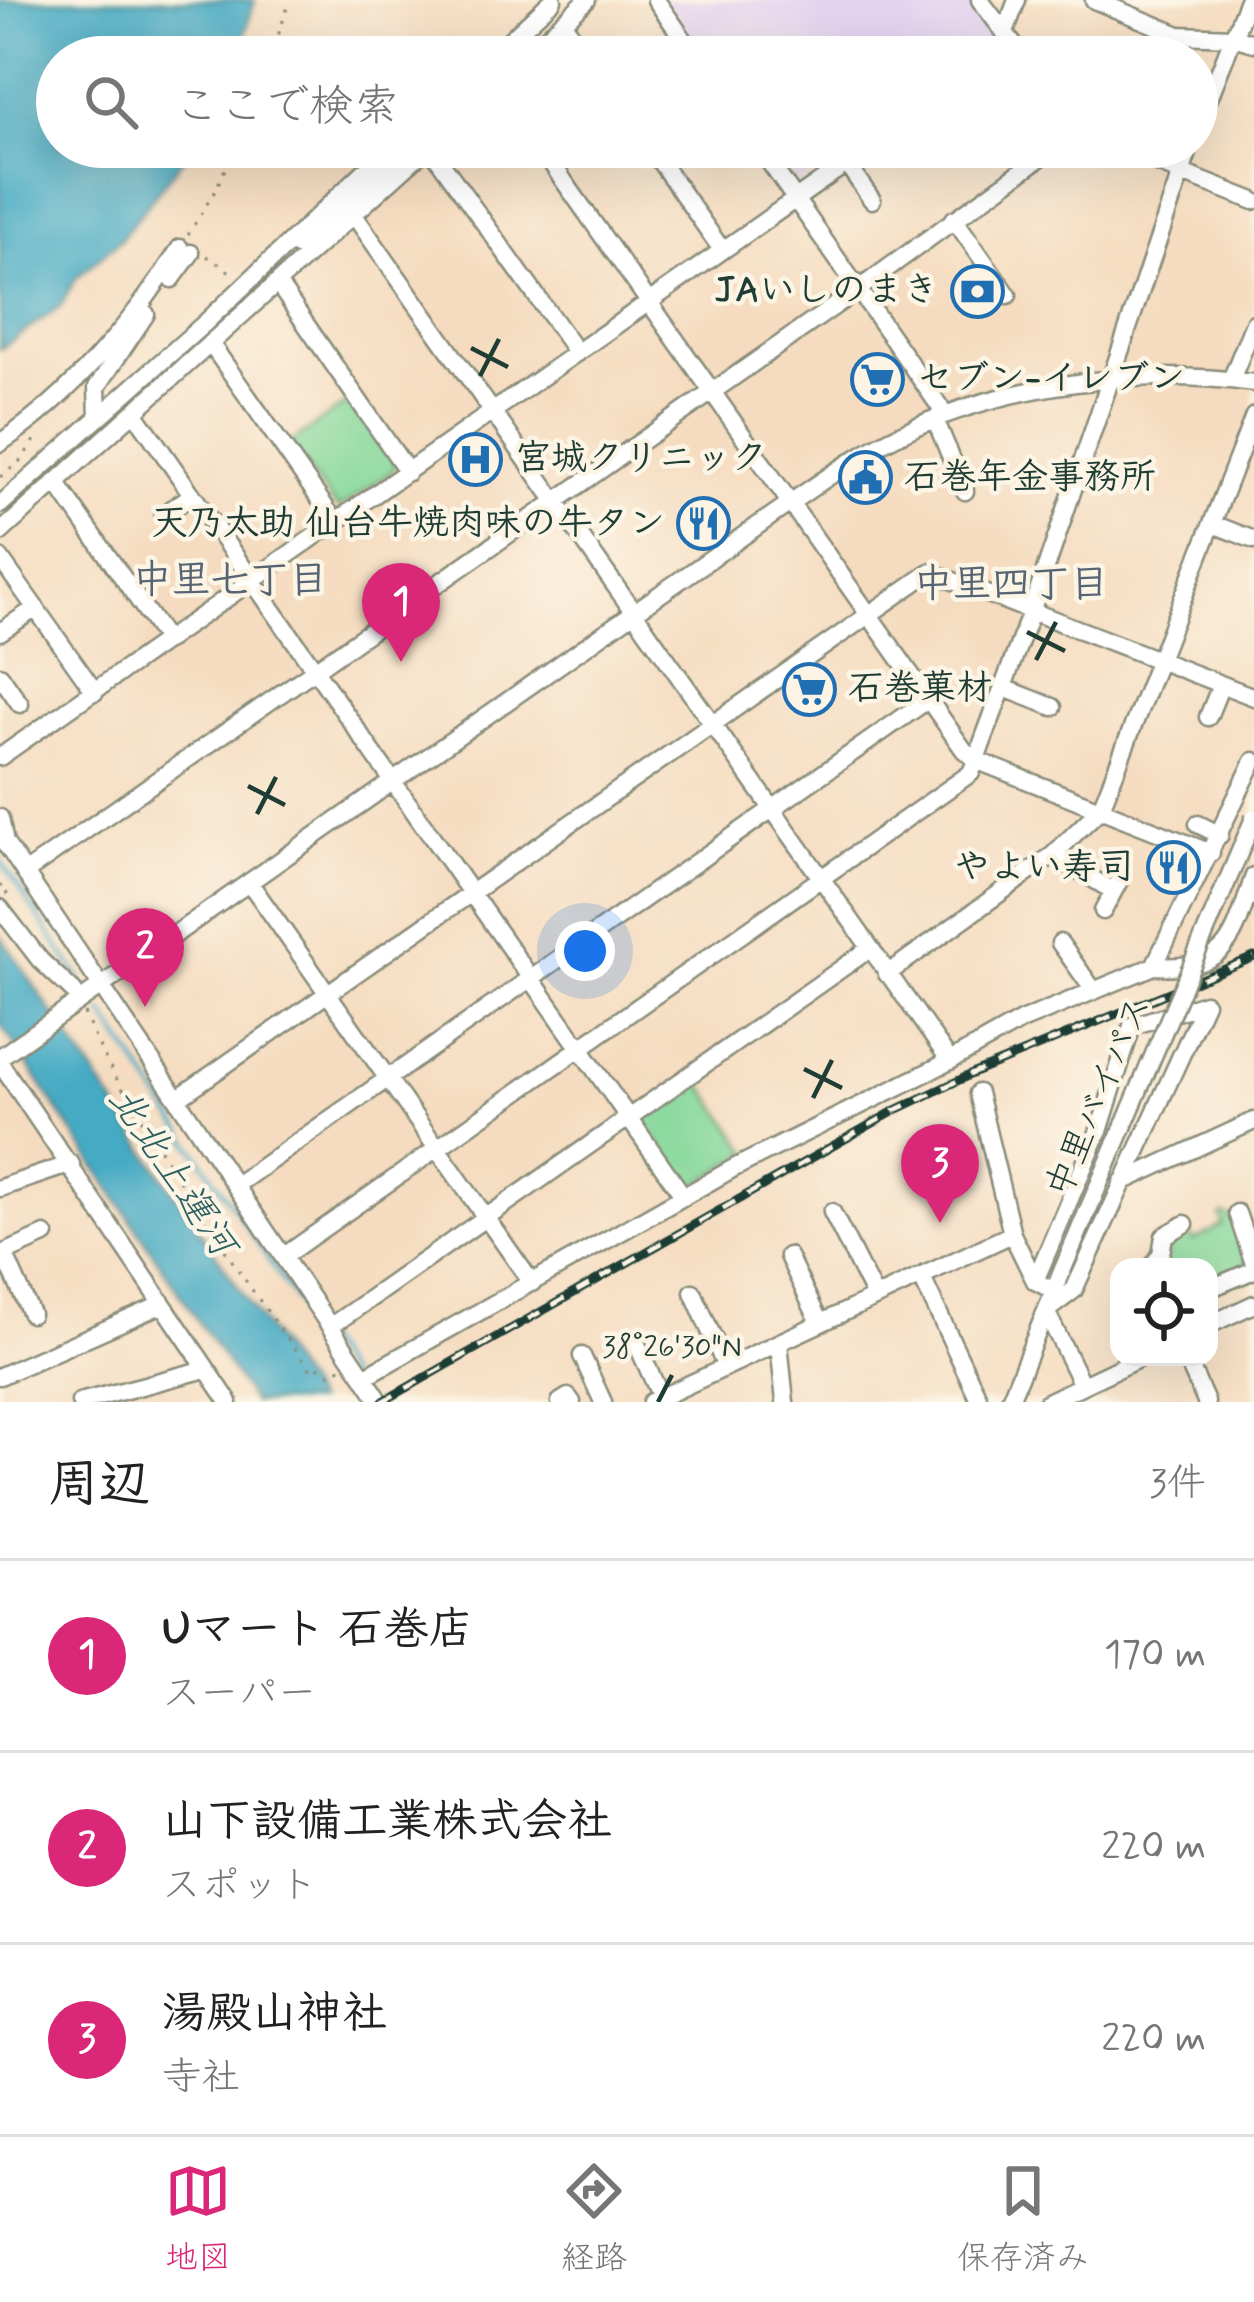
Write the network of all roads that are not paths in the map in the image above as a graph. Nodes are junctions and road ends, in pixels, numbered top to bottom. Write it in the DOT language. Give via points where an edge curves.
graph roads {
  1 [pos="553,0"];
  2 [pos="587,0"];
  3 [pos="656,0"];
  4 [pos="980,0"];
  5 [pos="1017,0"];
  6 [pos="1094,0"];
  7 [pos="1248,0"];
  8 [pos="563,23"];
  9 [pos="514,36"];
  10 [pos="548,36"];
  11 [pos="572,36"];
  12 [pos="681,36"];
  13 [pos="1003,36"];
  14 [pos="1012,36"];
  15 [pos="1206,36"];
  16 [pos="1218,36"];
  17 [pos="1233,37"];
  18 [pos="1254,43"];
  19 [pos="1218,75"];
  20 [pos="368,168"];
  21 [pos="385,168"];
  22 [pos="404,168"];
  23 [pos="444,168"];
  24 [pos="555,168"];
  25 [pos="665,168"];
  26 [pos="774,168"];
  27 [pos="841,168"];
  28 [pos="850,168"];
  29 [pos="1026,168"];
  30 [pos="1171,168"];
  31 [pos="1182,168"];
  32 [pos="1181,172"];
  33 [pos="796,199"];
  34 [pos="872,200"];
  35 [pos="1254,201"];
  36 [pos="352,211"];
  37 [pos="954,219"];
  38 [pos="722,250"];
  39 [pos="273,257"];
  40 [pos="278,284"];
  41 [pos="859,289"];
  42 [pos="1007,296"];
  43 [pos="650,302"];
  44 [pos="1254,323"];
  45 [pos="210,343"];
  46 [pos="578,353"];
  47 [pos="1110,378"];
  48 [pos="1231,380"];
  49 [pos="1254,383"];
  50 [pos="711,391"];
  51 [pos="493,412"];
  52 [pos="135,413"];
  53 [pos="1254,416"];
  54 [pos="940,417"];
  55 [pos="98,418"];
  56 [pos="0,443"];
  57 [pos="408,472"];
  58 [pos="56,482"];
  59 [pos="965,491"];
  60 [pos="192,495"];
  61 [pos="554,500"];
  62 [pos="790,503"];
  63 [pos="0,505"];
  64 [pos="163,514"];
  65 [pos="335,520"];
  66 [pos="1214,524"];
  67 [pos="0,532"];
  68 [pos="1254,541"];
  69 [pos="0,558"];
  70 [pos="253,580"];
  71 [pos="36,608"];
  72 [pos="1032,609"];
  73 [pos="633,614"];
  74 [pos="869,615"];
  75 [pos="0,632"];
  76 [pos="167,641"];
  77 [pos="1159,660"];
  78 [pos="314,670"];
  79 [pos="0,675"];
  80 [pos="1221,685"];
  81 [pos="1004,688"];
  82 [pos="95,692"];
  83 [pos="1254,698"];
  84 [pos="928,699"];
  85 [pos="20,704"];
  86 [pos="1053,706"];
  87 [pos="1208,717"];
  88 [pos="712,724"];
  89 [pos="0,758"];
  90 [pos="978,761"];
  91 [pos="1254,761"];
  92 [pos="392,780"];
  93 [pos="1101,808"];
  94 [pos="771,809"];
  95 [pos="0,818"];
  96 [pos="1254,818"];
  97 [pos="1198,824"];
  98 [pos="1220,835"];
  99 [pos="1211,853"];
  100 [pos="1052,855"];
  101 [pos="1254,876"];
  102 [pos="23,878"];
  103 [pos="820,879"];
  104 [pos="249,882"];
  105 [pos="471,892"];
  106 [pos="0,908"];
  107 [pos="1103,911"];
  108 [pos="1060,943"];
  109 [pos="868,950"];
  110 [pos="1154,966"];
  111 [pos="887,974"];
  112 [pos="531,978"];
  113 [pos="103,987"];
  114 [pos="1094,991"];
  115 [pos="327,992"];
  116 [pos="76,1004"];
  117 [pos="580,1048"];
  118 [pos="3,1057"];
  119 [pos="950,1061"];
  120 [pos="389,1078"];
  121 [pos="977,1093"];
  122 [pos="178,1098"];
  123 [pos="628,1118"];
  124 [pos="1254,1121"];
  125 [pos="437,1149"];
  126 [pos="71,1164"];
  127 [pos="1123,1183"];
  128 [pos="236,1185"];
  129 [pos="0,1189"];
  130 [pos="684,1197"];
  131 [pos="832,1212"];
  132 [pos="1237,1213"];
  133 [pos="486,1217"];
  134 [pos="1185,1224"];
  135 [pos="1012,1234"];
  136 [pos="45,1235"];
  137 [pos="2,1254"];
  138 [pos="284,1256"];
  139 [pos="788,1256"];
  140 [pos="1158,1258"];
  141 [pos="1254,1267"];
  142 [pos="922,1278"];
  143 [pos="1035,1281"];
  144 [pos="532,1283"];
  145 [pos="1218,1285"];
  146 [pos="1054,1291"];
  147 [pos="692,1292"];
  148 [pos="874,1298"];
  149 [pos="163,1304"];
  150 [pos="1254,1304"];
  151 [pos="1046,1310"];
  152 [pos="31,1314"];
  153 [pos="1218,1321"];
  154 [pos="820,1323"];
  155 [pos="331,1327"];
  156 [pos="636,1342"];
  157 [pos="779,1343"];
  158 [pos="583,1356"];
  159 [pos="1123,1366"];
  160 [pos="1190,1366"];
  161 [pos="726,1367"];
  162 [pos="206,1369"];
  163 [pos="0,1376"];
  164 [pos="364,1377"];
  165 [pos="1082,1385"];
  166 [pos="978,1397"];
  167 [pos="378,1398"];
  168 [pos="656,1400"];
  169 [pos="80,1402"];
  170 [pos="229,1402"];
  171 [pos="560,1402"];
  172 [pos="572,1402"];
  173 [pos="603,1402"];
  174 [pos="785,1402"];
  175 [pos="1009,1402"];
  176 [pos="1047,1402"];
  177 [pos="1206,1402"];
  1 -- 9 [label="street"];
  2 -- 8 [label="street"];
  3 -- 12 [label="street"];
  4 -- 13 [label="street"];
  5 -- 14 [label="street"];
  6 -- 15 [label="street" via="1179,35"];
  7 -- 17 [label="street"];
  8 -- 10 [label="street"];
  8 -- 11 [label="street"];
  16 -- 17 [label="street"];
  17 -- 18 [label="street"];
  17 -- 19 [label="street"];
  20 -- 39 [label="street"];
  21 -- 36 [label="street"];
  22 -- 36 [label="street"];
  23 -- 46 [label="street"];
  24 -- 43 [label="street"];
  25 -- 38 [label="street"];
  26 -- 33 [label="street"];
  27 -- 33 [label="street"];
  28 -- 34 [label="street"];
  29 -- 37 [label="street"];
  30 -- 32 [label="street"];
  31 -- 32 [label="street"];
  32 -- 35 [label="street"];
  32 -- 47 [label="street"];
  33 -- 38 [label="street"];
  33 -- 41 [label="street"];
  36 -- 39 [label="street"];
  36 -- 40 [label="street"];
  36 -- 51 [label="street"];
  37 -- 41 [label="street"];
  37 -- 42 [label="street"];
  38 -- 43 [label="street"];
  39 -- 55 [label="street"];
  40 -- 45 [label="street"];
  40 -- 57 [label="street"];
  41 -- 50 [label="street"];
  41 -- 54 [label="street"];
  43 -- 46 [label="street"];
  43 -- 50 [label="street"];
  44 -- 48 [label="street"];
  45 -- 52 [label="street"];
  45 -- 65 [label="street"];
  46 -- 51 [label="street"];
  47 -- 48 [label="street"];
  47 -- 54 [label="street"];
  47 -- 72 [label="street"];
  48 -- 49 [label="street"];
  50 -- 61 [label="street"];
  50 -- 62 [label="street"];
  51 -- 57 [label="street"];
  51 -- 61 [label="street"];
  52 -- 58 [label="street"];
  52 -- 60 [label="street"];
  53 -- 66 [label="street"];
  54 -- 59 [label="street"];
  54 -- 62 [label="street"];
  55 -- 56 [label="street" via="94,399 108,366 185,251 82,373"];
  55 -- 63 [label="street"];
  57 -- 65 [label="street"];
  58 -- 67 [label="street"];
  58 -- 76 [label="street"];
  60 -- 64 [label="street"];
  60 -- 70 [label="street"];
  61 -- 73 [label="street"];
  61 -- 78 [label="street"];
  62 -- 73 [label="street"];
  62 -- 74 [label="street"];
  65 -- 70 [label="street"];
  66 -- 68 [label="street"];
  66 -- 77 [label="street"];
  69 -- 71 [label="street"];
  70 -- 76 [label="street"];
  70 -- 78 [label="street"];
  71 -- 75 [label="street"];
  71 -- 82 [label="street"];
  72 -- 74 [label="street" via="935,572"];
  72 -- 77 [label="street"];
  72 -- 81 [label="street"];
  73 -- 88 [label="street"];
  73 -- 92 [label="street"];
  74 -- 84 [label="street"];
  74 -- 88 [label="street"];
  76 -- 82 [label="street"];
  77 -- 80 [label="street"];
  77 -- 93 [label="street"];
  78 -- 92 [label="street"];
  78 -- 102 [label="street"];
  79 -- 85 [label="street"];
  80 -- 83 [label="street"];
  80 -- 87 [label="street"];
  81 -- 86 [label="street"];
  81 -- 90 [label="street"];
  82 -- 89 [label="street"];
  84 -- 90 [label="street"];
  84 -- 94 [label="street"];
  88 -- 94 [label="street"];
  88 -- 105 [label="street"];
  90 -- 93 [label="street"];
  90 -- 103 [label="street"];
  91 -- 98 [label="street"];
  92 -- 104 [label="street"];
  92 -- 105 [label="street"];
  93 -- 99 [label="street"];
  93 -- 100 [label="street"];
  94 -- 103 [label="street"];
  94 -- 112 [label="street"];
  95 -- 102 [label="street"];
  96 -- 146 [label="street, 中里バイパス, bridge"];
  97 -- 98 [label="street"];
  98 -- 99 [label="street"];
  99 -- 110 [label="street"];
  100 -- 107 [label="street" via="1117,884"];
  100 -- 111 [label="street"];
  101 -- 110 [label="street" via="1232,942 1220,954"];
  102 -- 113 [label="street"];
  103 -- 109 [label="street"];
  103 -- 117 [label="street"];
  104 -- 113 [label="street"];
  104 -- 115 [label="street"];
  105 -- 112 [label="street"];
  105 -- 115 [label="street"];
  106 -- 116 [label="street"];
  108 -- 114 [label="street"];
  109 -- 111 [label="street"];
  109 -- 123 [label="street"];
  110 -- 114 [label="street"];
  111 -- 119 [label="street"];
  112 -- 117 [label="street"];
  112 -- 120 [label="street"];
  113 -- 116 [label="street"];
  113 -- 122 [label="street"];
  114 -- 119 [label="street"];
  115 -- 120 [label="street"];
  115 -- 122 [label="street"];
  116 -- 118 [label="street"];
  117 -- 123 [label="street"];
  117 -- 125 [label="street"];
  118 -- 126 [label="street"];
  119 -- 130 [label="street"];
  120 -- 125 [label="street"];
  120 -- 128 [label="street"];
  121 -- 135 [label="street"];
  122 -- 128 [label="street"];
  123 -- 130 [label="street"];
  123 -- 133 [label="street"];
  124 -- 127 [label="street"];
  125 -- 133 [label="street"];
  125 -- 138 [label="street"];
  126 -- 129 [label="street"];
  126 -- 149 [label="street"];
  127 -- 143 [label="street" via="1205,1003 1132,1026 1100,1128"];
  127 -- 151 [label="street" via="1074,1290"];
  128 -- 138 [label="street"];
  130 -- 144 [label="street"];
  131 -- 148 [label="street"];
  132 -- 141 [label="street"];
  133 -- 144 [label="street"];
  133 -- 155 [label="street"];
  134 -- 140 [label="street" via="1164,1236"];
  135 -- 142 [label="street"];
  135 -- 143 [label="street"];
  136 -- 137 [label="street"];
  137 -- 152 [label="street"];
  138 -- 155 [label="street"];
  139 -- 154 [label="street"];
  141 -- 145 [label="street"];
  142 -- 148 [label="street"];
  142 -- 166 [label="street"];
  143 -- 146 [label="street"];
  144 -- 164 [label="street"];
  146 -- 151 [label="street, 中里バイパス"];
  147 -- 161 [label="street"];
  148 -- 154 [label="street"];
  149 -- 162 [label="street"];
  149 -- 163 [label="street"];
  150 -- 153 [label="street"];
  151 -- 165 [label="street"];
  151 -- 175 [label="street, 中里バイパス"];
  154 -- 157 [label="street"];
  155 -- 164 [label="street"];
  156 -- 168 [label="street"];
  157 -- 161 [label="street"];
  157 -- 174 [label="street"];
  158 -- 173 [label="street"];
  159 -- 165 [label="street"];
  160 -- 177 [label="street"];
  161 -- 168 [label="street"];
  162 -- 169 [label="street"];
  162 -- 170 [label="street"];
  164 -- 167 [label="street"];
  165 -- 176 [label="street"];
  171 -- 172 [label="street"];
}
